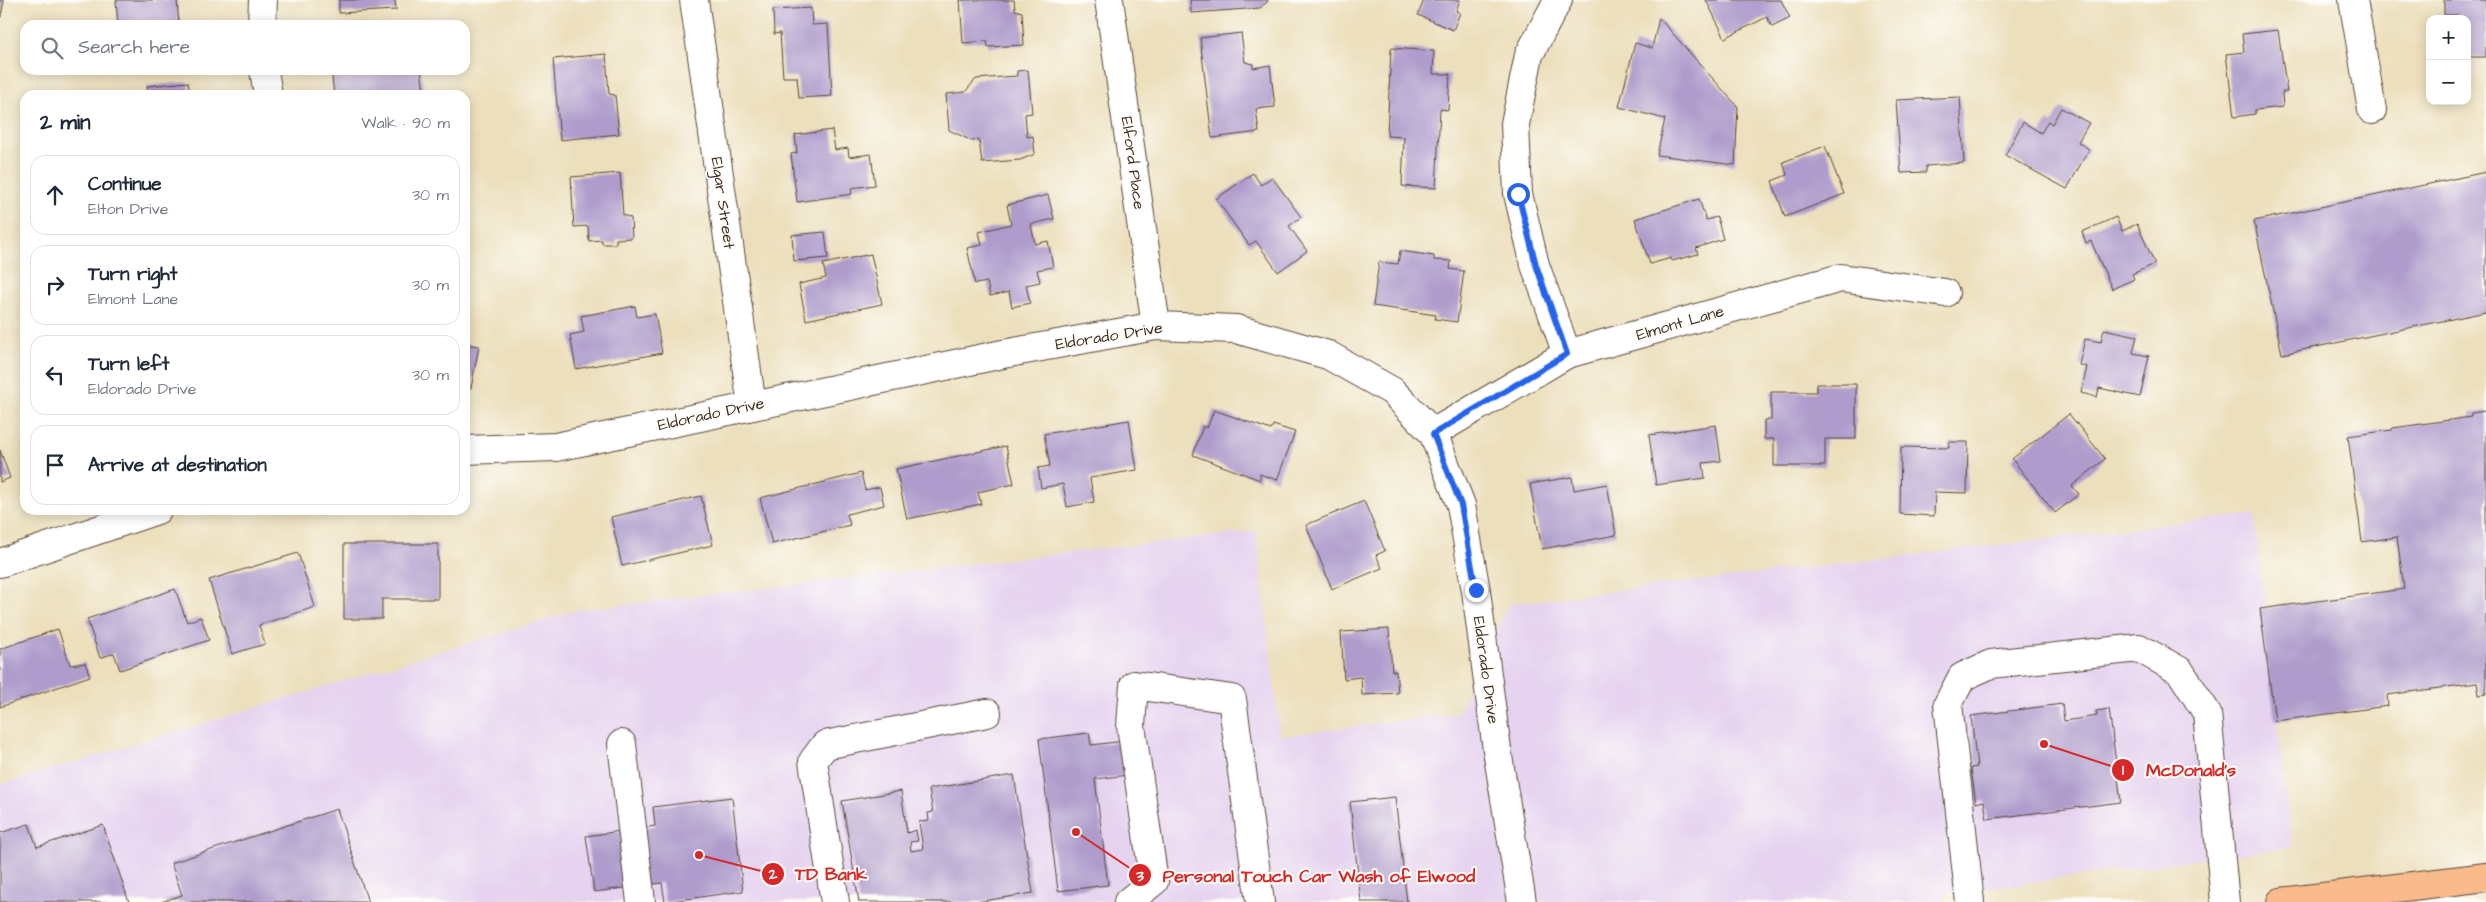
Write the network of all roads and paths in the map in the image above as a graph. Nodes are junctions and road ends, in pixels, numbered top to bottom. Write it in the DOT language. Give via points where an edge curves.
graph roads {
  1 [pos="262,0"];
  2 [pos="694,0"];
  3 [pos="1109,0"];
  4 [pos="1558,0"];
  5 [pos="2352,0"];
  6 [pos="262,20"];
  7 [pos="265,75"];
  8 [pos="267,90"];
  9 [pos="2372,110"];
  10 [pos="1945,293"];
  11 [pos="1156,326"];
  12 [pos="1567,354"];
  13 [pos="752,406"];
  14 [pos="1433,434"];
  15 [pos="470,450"];
  16 [pos="142,515"];
  17 [pos="0,563"];
  18 [pos="987,713"];
  19 [pos="622,744"];
  20 [pos="2486,877"];
  21 [pos="641,902"];
  22 [pos="835,902"];
  23 [pos="1128,902"];
  24 [pos="1260,902"];
  25 [pos="1522,902"];
  26 [pos="1970,902"];
  27 [pos="2225,902"];
  28 [pos="2281,902"];
  1 -- 6 [label="street"];
  2 -- 13 [label="street, Elgar Street"];
  3 -- 11 [label="street, Elford Place"];
  4 -- 12 [label="street" via="1529,55 1514,124 1518,194 1536,265"];
  5 -- 9 [label="street"];
  7 -- 8 [label="street"];
  10 -- 12 [label="street, Elmont Lane" via="1841,278"];
  11 -- 13 [label="street, Eldorado Drive"];
  11 -- 14 [label="street, Eldorado Drive" via="1236,329 1328,355 1392,391"];
  12 -- 14 [label="street, Elmont Lane"];
  13 -- 15 [label="street, Eldorado Drive" via="556,447"];
  14 -- 25 [label="street, Eldorado Drive" via="1461,505"];
  16 -- 17 [label="street"];
  18 -- 22 [label="street" via="825,745 813,761"];
  19 -- 21 [label="street"];
  20 -- 28 [label="main road"];
  23 -- 24 [label="street" via="1154,881 1131,726 1134,685 1232,699"];
  26 -- 27 [label="street" via="1948,704 1962,677 1991,664 2140,648 2180,672 2207,713"];
}
